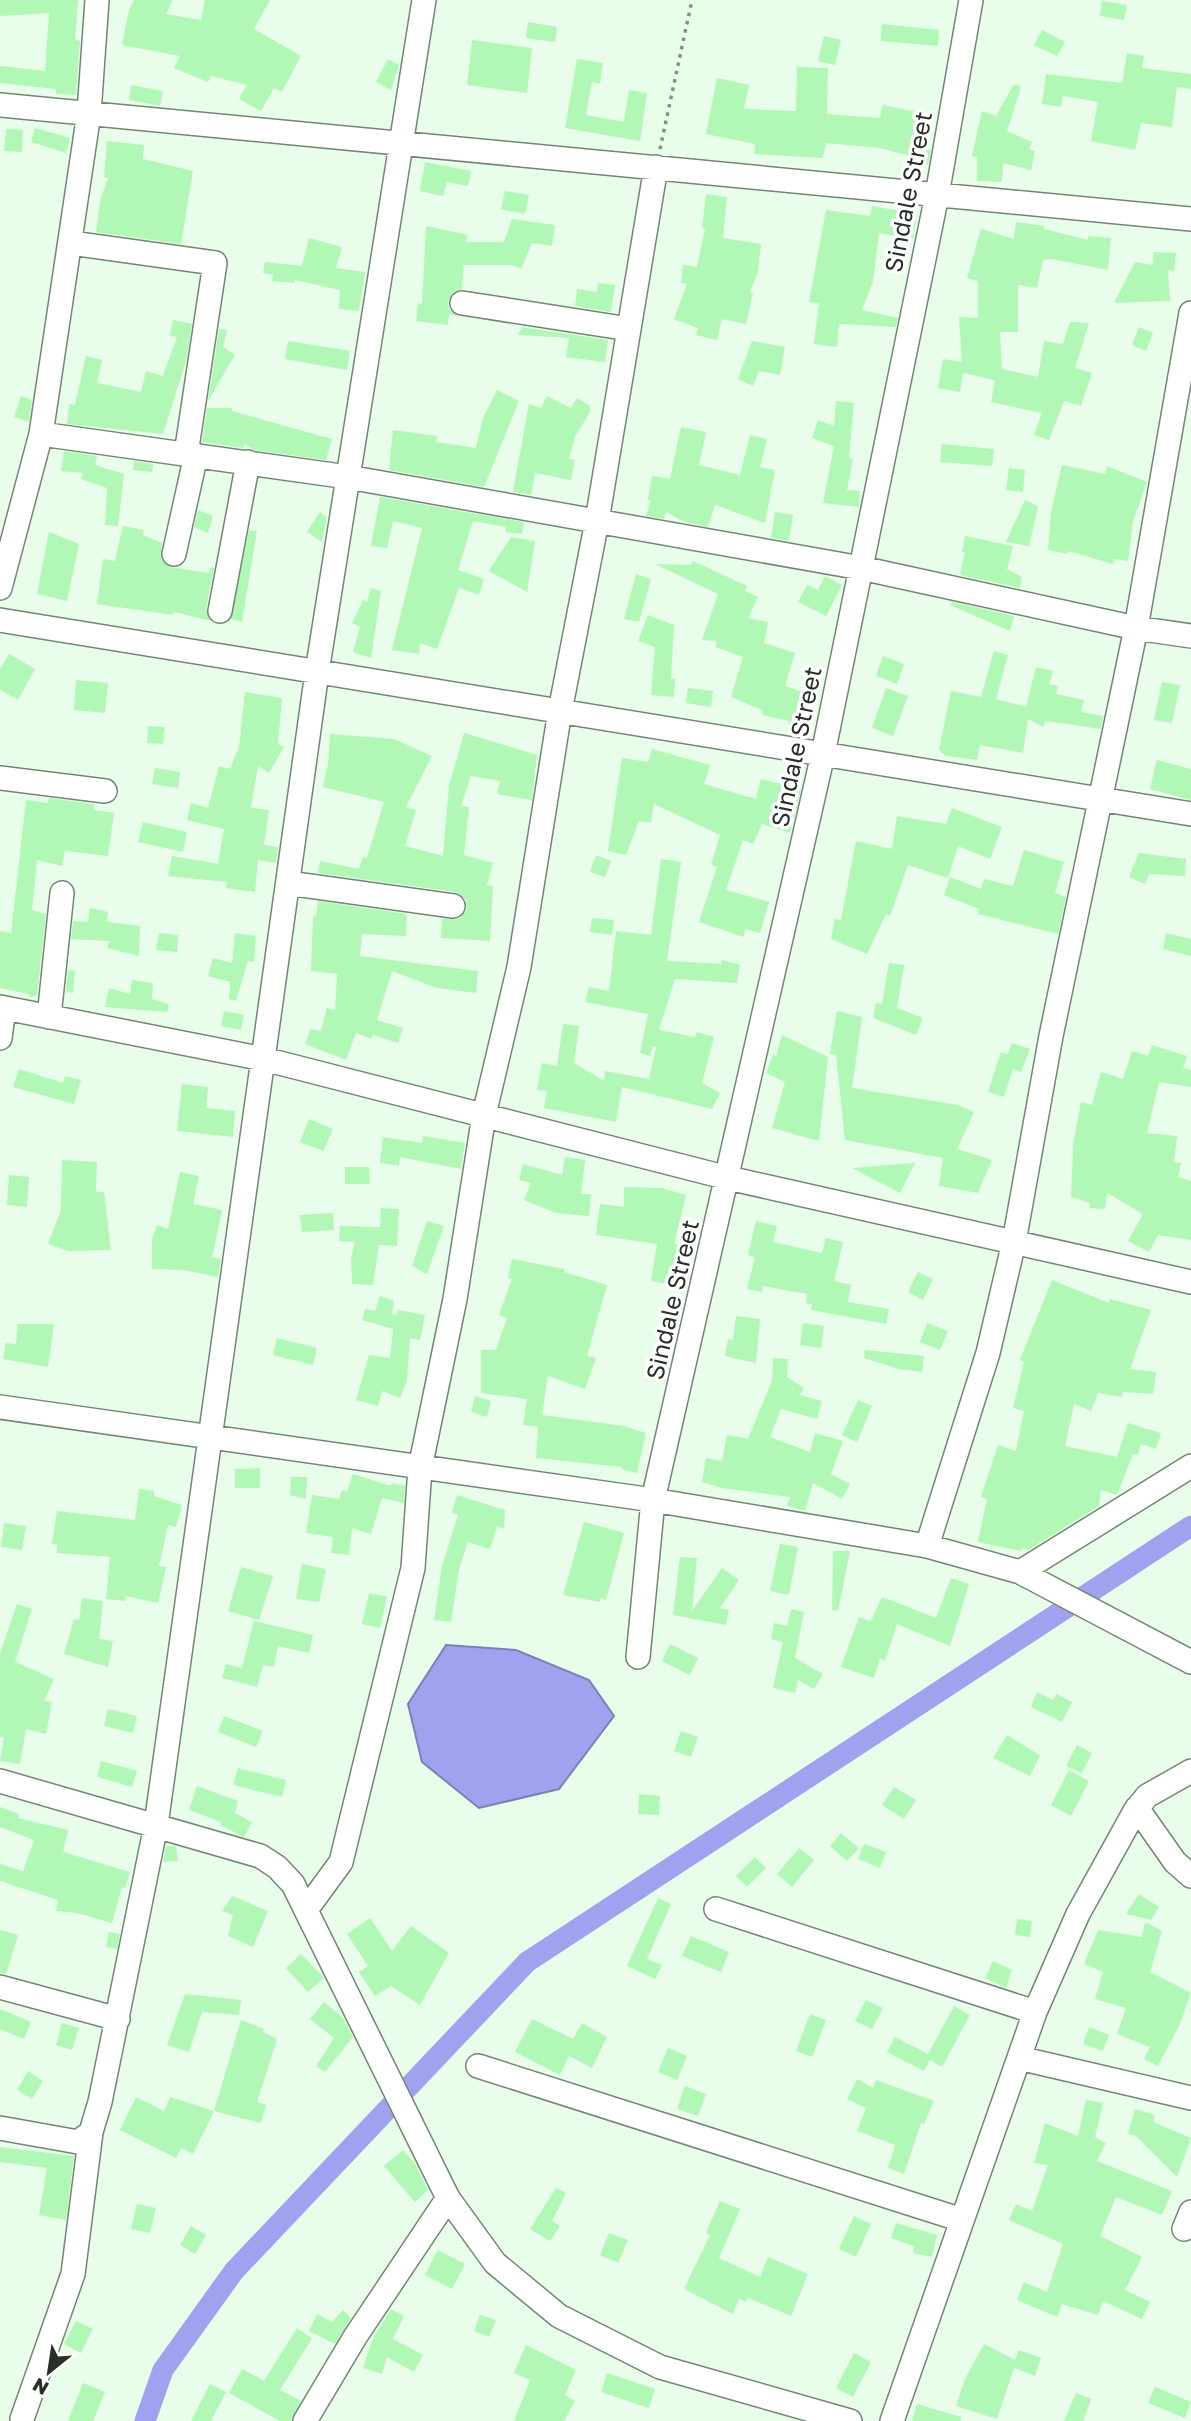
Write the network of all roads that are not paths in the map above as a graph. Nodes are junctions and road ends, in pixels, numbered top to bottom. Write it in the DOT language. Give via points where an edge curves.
graph roads {
  1 [pos="97,0"];
  2 [pos="424,0"];
  3 [pos="971,0"];
  4 [pos="0,105"];
  5 [pos="89,113"];
  6 [pos="401,142"];
  7 [pos="656,167"];
  8 [pos="937,195"];
  9 [pos="1191,219"];
  10 [pos="71,243"];
  11 [pos="462,303"];
  12 [pos="1191,313"];
  13 [pos="629,330"];
  14 [pos="41,433"];
  15 [pos="191,454"];
  16 [pos="248,463"];
  17 [pos="348,477"];
  18 [pos="597,521"];
  19 [pos="174,554"];
  20 [pos="861,568"];
  21 [pos="0,588"];
  22 [pos="220,611"];
  23 [pos="0,620"];
  24 [pos="1136,628"];
  25 [pos="1191,636"];
  26 [pos="317,672"];
  27 [pos="560,711"];
  28 [pos="823,754"];
  29 [pos="0,778"];
  30 [pos="105,791"];
  31 [pos="1100,799"];
  32 [pos="1191,814"];
  33 [pos="288,883"];
  34 [pos="62,893"];
  35 [pos="453,906"];
  36 [pos="2,1008"];
  37 [pos="49,1017"];
  38 [pos="0,1038"];
  39 [pos="264,1059"];
  40 [pos="484,1115"];
  41 [pos="728,1178"];
  42 [pos="1014,1242"];
  43 [pos="1191,1282"];
  44 [pos="0,1406"];
  45 [pos="211,1436"];
  46 [pos="1191,1466"];
  47 [pos="420,1468"];
  48 [pos="653,1500"];
  49 [pos="928,1546"];
  50 [pos="1020,1572"];
  51 [pos="638,1657"];
  52 [pos="1191,1662"];
  53 [pos="1191,1771"];
  54 [pos="0,1782"];
  55 [pos="1137,1808"];
  56 [pos="156,1825"];
  57 [pos="1191,1876"];
  58 [pos="716,1909"];
  59 [pos="306,1910"];
  60 [pos="0,1987"];
  61 [pos="1035,2012"];
  62 [pos="118,2020"];
  63 [pos="1019,2058"];
  64 [pos="478,2066"];
  65 [pos="1191,2098"];
  66 [pos="0,2128"];
  67 [pos="91,2132"];
  68 [pos="448,2198"];
  69 [pos="962,2220"];
  70 [pos="22,2419"];
  71 [pos="305,2421"];
  72 [pos="850,2421"];
  73 [pos="892,2421"];
  1 -- 5 [label="street"];
  2 -- 6 [label="street"];
  3 -- 8 [label="street, Sindale Street"];
  4 -- 5 [label="street"];
  5 -- 6 [label="street"];
  5 -- 10 [label="street"];
  6 -- 7 [label="street"];
  6 -- 17 [label="street"];
  7 -- 8 [label="street"];
  7 -- 13 [label="street"];
  8 -- 9 [label="street"];
  8 -- 20 [label="street, Sindale Street"];
  10 -- 14 [label="street"];
  10 -- 15 [label="street" via="215,262"];
  11 -- 13 [label="street"];
  12 -- 24 [label="street"];
  13 -- 18 [label="street"];
  14 -- 15 [label="street"];
  14 -- 21 [label="street"];
  15 -- 16 [label="street"];
  15 -- 19 [label="street"];
  16 -- 17 [label="street"];
  16 -- 22 [label="street"];
  17 -- 18 [label="street"];
  17 -- 26 [label="street"];
  18 -- 20 [label="street"];
  18 -- 27 [label="street"];
  20 -- 24 [label="street"];
  20 -- 28 [label="street, Sindale Street"];
  23 -- 26 [label="street"];
  24 -- 25 [label="street"];
  24 -- 31 [label="street"];
  26 -- 27 [label="street"];
  26 -- 33 [label="street"];
  27 -- 28 [label="street"];
  27 -- 40 [label="street" via="519,967"];
  28 -- 31 [label="street"];
  28 -- 41 [label="street, Sindale Street"];
  29 -- 30 [label="street"];
  31 -- 32 [label="street"];
  31 -- 42 [label="street"];
  33 -- 35 [label="street"];
  33 -- 39 [label="street"];
  34 -- 37 [label="street"];
  36 -- 37 [label="street"];
  36 -- 38 [label="street"];
  37 -- 39 [label="street"];
  39 -- 40 [label="street"];
  39 -- 45 [label="street"];
  40 -- 41 [label="street"];
  40 -- 47 [label="street" via="455,1299"];
  41 -- 42 [label="street"];
  41 -- 48 [label="street, Sindale Street"];
  42 -- 43 [label="street"];
  42 -- 49 [label="street" via="988,1353"];
  44 -- 45 [label="street"];
  45 -- 47 [label="street"];
  45 -- 56 [label="street"];
  46 -- 50 [label="street"];
  47 -- 48 [label="street"];
  47 -- 59 [label="street" via="413,1568 374,1737 341,1862"];
  48 -- 49 [label="street"];
  48 -- 51 [label="street, Sindale Street"];
  49 -- 50 [label="street"];
  50 -- 52 [label="street"];
  53 -- 55 [label="street" via="1147,1796"];
  54 -- 56 [label="street"];
  55 -- 57 [label="street"];
  55 -- 61 [label="street" via="1078,1914"];
  56 -- 59 [label="street" via="260,1856 293,1884"];
  56 -- 62 [label="street"];
  58 -- 61 [label="street"];
  59 -- 68 [label="street"];
  60 -- 62 [label="street"];
  61 -- 63 [label="street"];
  62 -- 67 [label="street"];
  63 -- 65 [label="street"];
  63 -- 69 [label="street"];
  64 -- 69 [label="street"];
  66 -- 67 [label="street" via="78,2143"];
  67 -- 70 [label="street" via="73,2274"];
  68 -- 71 [label="street"];
  68 -- 72 [label="street" via="495,2263 559,2316 660,2367"];
  69 -- 73 [label="street"];
}
